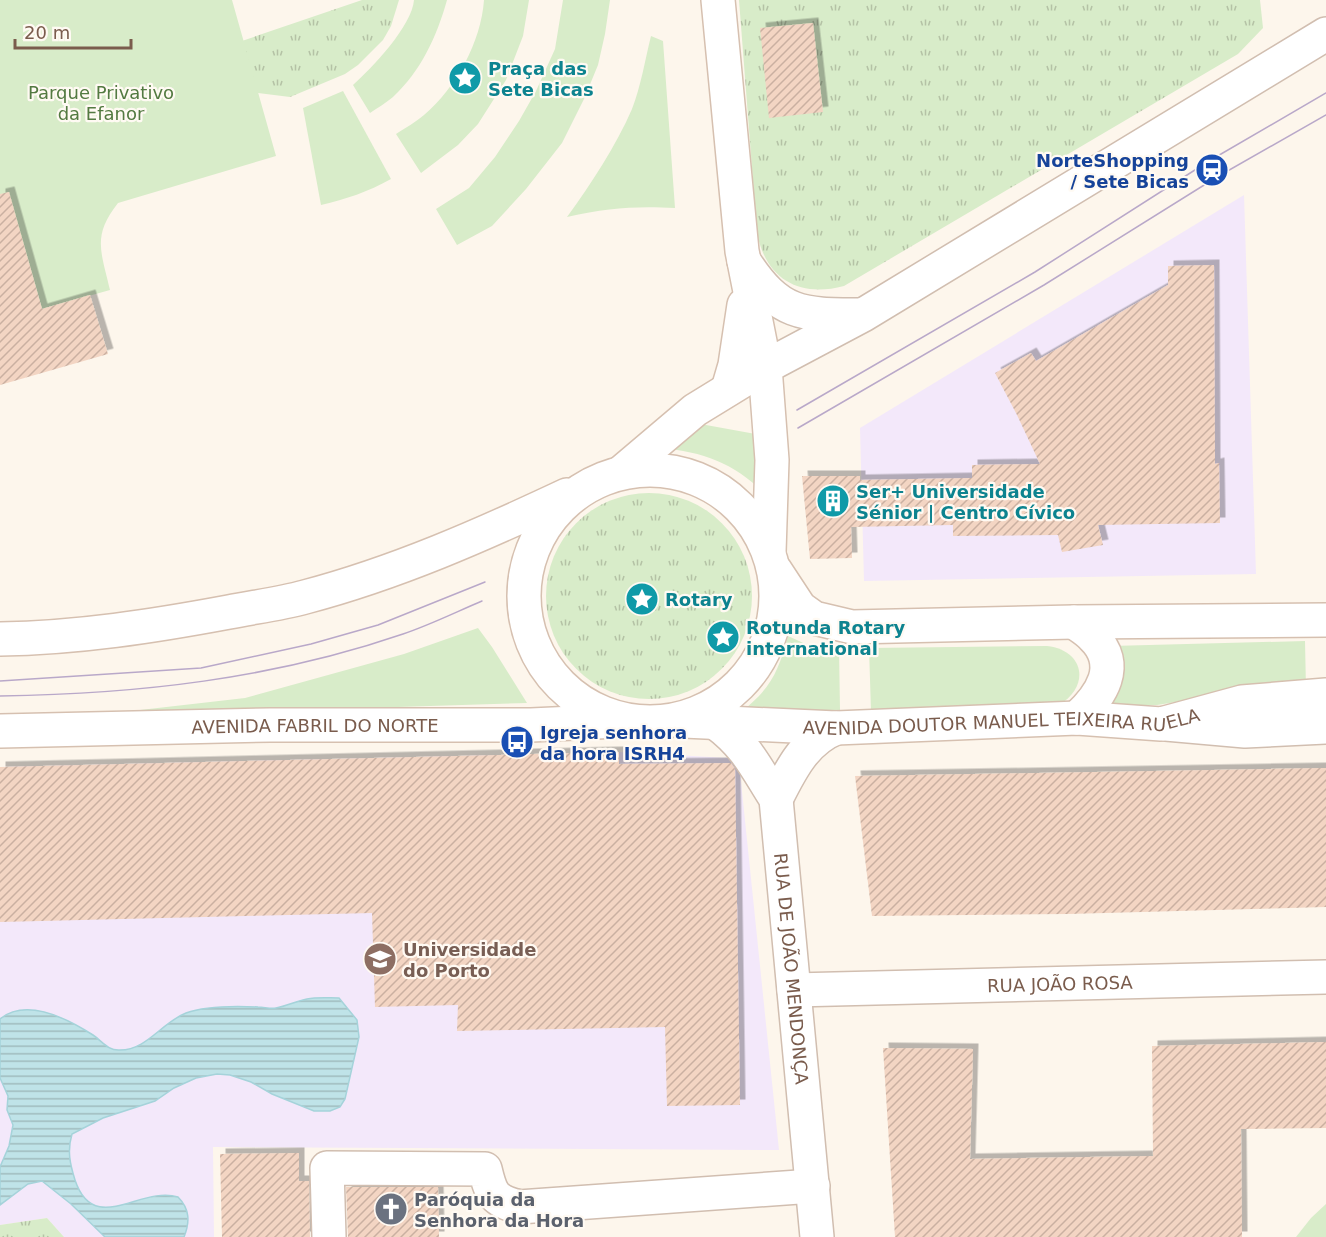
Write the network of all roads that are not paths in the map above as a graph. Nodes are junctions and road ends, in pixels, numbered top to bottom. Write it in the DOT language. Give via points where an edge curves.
graph roads {
  1 [pos="718,0"];
  2 [pos="1326,34"];
  3 [pos="744,261"];
  4 [pos="863,315"];
  5 [pos="765,367"];
  6 [pos="728,389"];
  7 [pos="623,471"];
  8 [pos="587,485"];
  9 [pos="772,561"];
  10 [pos="1326,620"];
  11 [pos="1074,622"];
  12 [pos="0,639"];
  13 [pos="1326,695"];
  14 [pos="1077,718"];
  15 [pos="674,720"];
  16 [pos="629,721"];
  17 [pos="716,723"];
  18 [pos="1161,724"];
  19 [pos="1326,727"];
  20 [pos="836,728"];
  21 [pos="0,731"];
  22 [pos="776,799"];
  23 [pos="1326,977"];
  24 [pos="794,990"];
  25 [pos="813,1186"];
  26 [pos="329,1237"];
  27 [pos="817,1237"];
  1 -- 3 [label="main road"];
  2 -- 4 [label="main road"];
  3 -- 4 [label="main road" via="766,290 789,307 809,314"];
  3 -- 5 [label="main road"];
  3 -- 6 [label="main road" via="742,321"];
  4 -- 5 [label="main road"];
  5 -- 6 [label="main road"];
  5 -- 9 [label="main road" via="772,459"];
  6 -- 7 [label="main road" via="695,410"];
  7 -- 8 [label="main road"];
  7 -- 9 [label="main road" via="661,469 698,478 730,498 755,526"];
  8 -- 12 [label="main road" via="490,531 304,598 101,633"];
  8 -- 16 [label="main road" via="557,509 535,542 524,579 525,618 538,655 561,686 592,709"];
  9 -- 11 [label="main road" via="800,608 814,618 836,624 852,627"];
  9 -- 15 [label="main road" via="776,602 767,643 745,679 713,706"];
  10 -- 11 [label="main road"];
  11 -- 14 [label="main road" via="1094,637 1104,651 1107,668 1103,687"];
  13 -- 18 [label="main road, AVENIDA DOUTOR MANUEL TEIXEIRA RUELA" via="1242,702"];
  14 -- 18 [label="main road, AVENIDA DOUTOR MANUEL TEIXEIRA RUELA"];
  14 -- 20 [label="main road, AVENIDA DOUTOR MANUEL TEIXEIRA RUELA"];
  15 -- 16 [label="main road"];
  15 -- 17 [label="main road, AVENIDA DOUTOR MANUEL TEIXEIRA RUELA"];
  16 -- 21 [label="main road, AVENIDA FABRIL DO NORTE"];
  17 -- 20 [label="main road, AVENIDA DOUTOR MANUEL TEIXEIRA RUELA"];
  17 -- 22 [label="main road, RUA DE JOÃO MENDONÇA" via="748,753"];
  18 -- 19 [label="main road" via="1245,731"];
  20 -- 22 [label="main road" via="807,747"];
  22 -- 24 [label="main road, RUA DE JOÃO MENDONÇA"];
  23 -- 24 [label="main road, RUA JOÃO ROSA"];
  24 -- 25 [label="main road, RUA DE JOÃO MENDONÇA"];
  25 -- 26 [label="main road" via="519,1207 502,1202 491,1192 485,1168 327,1168"];
  25 -- 27 [label="main road, RUA DE JOÃO MENDONÇA"];
}
